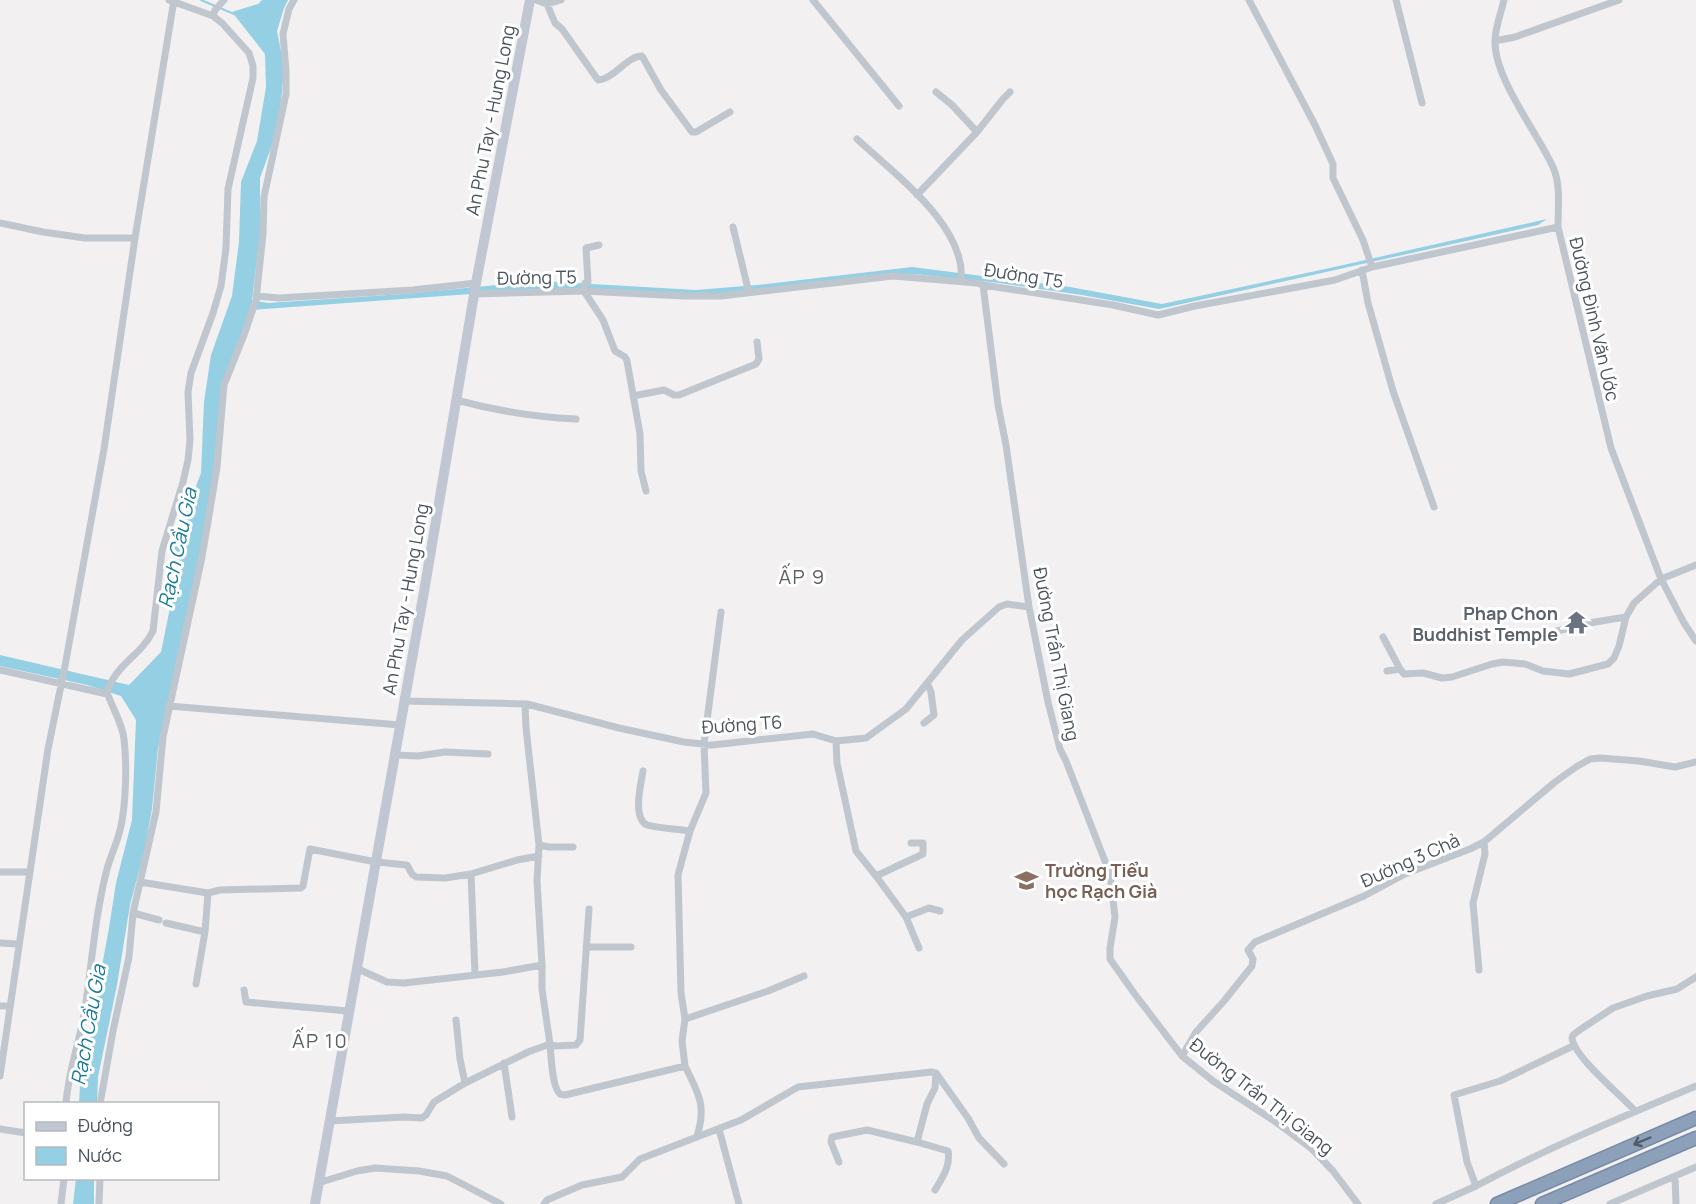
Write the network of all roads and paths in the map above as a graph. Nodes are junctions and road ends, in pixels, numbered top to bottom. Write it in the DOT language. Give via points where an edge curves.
graph roads {
  1 [pos="223,0"];
  2 [pos="294,0"];
  3 [pos="530,0"];
  4 [pos="536,0"];
  5 [pos="561,0"];
  6 [pos="813,0"];
  7 [pos="1249,0"];
  8 [pos="1396,0"];
  9 [pos="1504,0"];
  10 [pos="1619,0"];
  11 [pos="172,1"];
  12 [pos="547,4"];
  13 [pos="214,13"];
  14 [pos="1495,41"];
  15 [pos="936,92"];
  16 [pos="1010,92"];
  17 [pos="1422,103"];
  18 [pos="899,106"];
  19 [pos="730,112"];
  20 [pos="977,132"];
  21 [pos="857,139"];
  22 [pos="917,195"];
  23 [pos="0,223"];
  24 [pos="1558,226"];
  25 [pos="733,228"];
  26 [pos="135,238"];
  27 [pos="600,245"];
  28 [pos="1371,266"];
  29 [pos="1362,270"];
  30 [pos="961,281"];
  31 [pos="983,285"];
  32 [pos="476,287"];
  33 [pos="584,287"];
  34 [pos="749,293"];
  35 [pos="256,298"];
  36 [pos="756,342"];
  37 [pos="633,396"];
  38 [pos="456,400"];
  39 [pos="576,419"];
  40 [pos="646,491"];
  41 [pos="1434,507"];
  42 [pos="1696,566"];
  43 [pos="1661,579"];
  44 [pos="1029,607"];
  45 [pos="721,612"];
  46 [pos="1626,618"];
  47 [pos="1557,631"];
  48 [pos="1383,637"];
  49 [pos="1696,641"];
  50 [pos="1400,669"];
  51 [pos="0,670"];
  52 [pos="1387,671"];
  53 [pos="61,682"];
  54 [pos="927,682"];
  55 [pos="107,693"];
  56 [pos="404,700"];
  57 [pos="525,704"];
  58 [pos="169,706"];
  59 [pos="924,723"];
  60 [pos="400,725"];
  61 [pos="836,741"];
  62 [pos="704,744"];
  63 [pos="488,754"];
  64 [pos="395,755"];
  65 [pos="1696,762"];
  66 [pos="643,771"];
  67 [pos="690,831"];
  68 [pos="1484,842"];
  69 [pos="911,843"];
  70 [pos="538,845"];
  71 [pos="573,847"];
  72 [pos="538,856"];
  73 [pos="376,862"];
  74 [pos="0,872"];
  75 [pos="29,872"];
  76 [pos="471,874"];
  77 [pos="876,876"];
  78 [pos="140,882"];
  79 [pos="208,893"];
  80 [pos="589,909"];
  81 [pos="940,911"];
  82 [pos="134,912"];
  83 [pos="906,917"];
  84 [pos="205,932"];
  85 [pos="0,943"];
  86 [pos="18,944"];
  87 [pos="586,947"];
  88 [pos="631,947"];
  89 [pos="919,948"];
  90 [pos="542,965"];
  91 [pos="356,968"];
  92 [pos="1479,970"];
  93 [pos="475,974"];
  94 [pos="804,976"];
  95 [pos="1696,977"];
  96 [pos="196,984"];
  97 [pos="244,990"];
  98 [pos="0,1006"];
  99 [pos="10,1006"];
  100 [pos="348,1011"];
  101 [pos="686,1019"];
  102 [pos="456,1020"];
  103 [pos="550,1044"];
  104 [pos="1573,1046"];
  105 [pos="1182,1056"];
  106 [pos="504,1063"];
  107 [pos="685,1066"];
  108 [pos="936,1073"];
  109 [pos="0,1076"];
  110 [pos="465,1083"];
  111 [pos="1696,1086"];
  112 [pos="66,1102"];
  113 [pos="100,1102"];
  114 [pos="1635,1111"];
  115 [pos="512,1117"];
  116 [pos="1696,1118"];
  117 [pos="329,1121"];
  118 [pos="0,1129"];
  119 [pos="719,1129"];
  120 [pos="24,1133"];
  121 [pos="698,1136"];
  122 [pos="1696,1138"];
  123 [pos="916,1142"];
  124 [pos="840,1162"];
  125 [pos="1004,1164"];
  126 [pos="1696,1167"];
  127 [pos="1675,1177"];
  128 [pos="64,1180"];
  129 [pos="100,1180"];
  130 [pos="318,1183"];
  131 [pos="1476,1186"];
  132 [pos="935,1190"];
  133 [pos="61,1204"];
  134 [pos="99,1204"];
  135 [pos="315,1204"];
  136 [pos="501,1204"];
  137 [pos="544,1204"];
  138 [pos="739,1204"];
  139 [pos="1358,1204"];
  140 [pos="1436,1204"];
  141 [pos="1497,1204"];
  142 [pos="1542,1204"];
  143 [pos="1610,1204"];
  144 [pos="1676,1204"];
  1 -- 13 [label="street"];
  2 -- 35 [label="street" via="283,34 286,94 264,197"];
  3 -- 32 [label="street, An Phu Tay - Hung Long"];
  4 -- 12 [label="street"];
  5 -- 12 [label="street"];
  6 -- 18 [label="street"];
  7 -- 28 [label="street" via="1324,145 1334,168 1333,178"];
  8 -- 17 [label="street"];
  9 -- 14 [label="street, Đường Đinh Văn Ước"];
  10 -- 14 [label="street"];
  11 -- 13 [label="street"];
  11 -- 26 [label="street"];
  12 -- 19 [label="street" via="555,23 598,80 642,56 692,132"];
  13 -- 55 [label="street" via="249,53 253,78 228,189 220,286 191,373 188,460 162,551 153,631 148,642 113,678"];
  14 -- 24 [label="street, Đường Đinh Văn Ước" via="1507,82 1554,168"];
  15 -- 20 [label="street"];
  16 -- 20 [label="street"];
  20 -- 22 [label="street"];
  21 -- 22 [label="street"];
  22 -- 30 [label="street" via="951,235 962,271"];
  23 -- 26 [label="street" via="85,238"];
  24 -- 28 [label="street, Đường T5"];
  24 -- 43 [label="street, Đường Đinh Văn Ước" via="1611,448"];
  25 -- 34 [label="street"];
  26 -- 53 [label="street" via="104,449"];
  27 -- 33 [label="street" via="586,248 588,282"];
  28 -- 29 [label="street, Đường T5"];
  29 -- 31 [label="street, Đường T5" via="1158,315"];
  29 -- 41 [label="street" via="1393,391"];
  30 -- 31 [label="street, Đường T5"];
  30 -- 34 [label="street, Đường T5" via="892,276"];
  31 -- 44 [label="street, Đường Trần Thị Giang"];
  32 -- 33 [label="street, Đường T5"];
  32 -- 35 [label="street, Đường T5"];
  32 -- 38 [label="street, An Phu Tay - Hung Long"];
  33 -- 34 [label="street, Đường T5" via="684,296"];
  33 -- 37 [label="street" via="615,351 625,357"];
  35 -- 58 [label="street" via="225,385 208,522"];
  36 -- 37 [label="street" via="756,364 679,395 664,390"];
  37 -- 40 [label="street"];
  38 -- 39 [label="street" via="493,410"];
  38 -- 56 [label="street, An Phu Tay - Hung Long"];
  42 -- 43 [label="street"];
  43 -- 46 [label="street" via="1634,603"];
  43 -- 49 [label="street, Đường Đinh Văn Ước"];
  44 -- 54 [label="street, Đường T6" via="999,607 962,640"];
  44 -- 105 [label="street, Đường Trần Thị Giang" via="1060,749 1110,874 1115,917 1110,959"];
  45 -- 62 [label="street"];
  46 -- 47 [label="street"];
  46 -- 50 [label="street" via="1614,658 1573,674 1551,673 1510,662 1448,678 1408,675"];
  48 -- 50 [label="street"];
  50 -- 52 [label="street"];
  51 -- 53 [label="street"];
  53 -- 55 [label="street"];
  53 -- 75 [label="street"];
  54 -- 59 [label="street" via="934,715"];
  54 -- 61 [label="street, Đường T6" via="906,710 867,738"];
  55 -- 112 [label="street" via="124,738 122,825 107,869"];
  56 -- 57 [label="street, Đường T6"];
  56 -- 60 [label="street, An Phu Tay - Hung Long"];
  57 -- 62 [label="street, Đường T6"];
  57 -- 70 [label="street"];
  58 -- 60 [label="street"];
  58 -- 78 [label="street" via="162,737 156,812"];
  60 -- 64 [label="street, An Phu Tay - Hung Long"];
  61 -- 62 [label="street, Đường T6" via="813,734"];
  61 -- 77 [label="street" via="853,844"];
  62 -- 67 [label="street" via="706,793"];
  63 -- 64 [label="street"];
  64 -- 73 [label="street, An Phu Tay - Hung Long"];
  65 -- 68 [label="street, Đường 3 Chả" via="1675,767 1590,759 1555,782"];
  66 -- 67 [label="street" via="638,810 642,821"];
  67 -- 101 [label="street" via="678,875 681,993"];
  68 -- 92 [label="street" via="1485,854 1473,903"];
  68 -- 105 [label="street, Đường 3 Chả" via="1256,942 1248,950 1252,966 1196,1032"];
  69 -- 77 [label="street" via="923,843 923,854"];
  70 -- 71 [label="street"];
  70 -- 72 [label="street"];
  72 -- 76 [label="street"];
  72 -- 90 [label="street"];
  73 -- 76 [label="street" via="407,865 416,877"];
  73 -- 79 [label="street" via="310,848 301,888"];
  73 -- 91 [label="street, An Phu Tay - Hung Long"];
  74 -- 75 [label="street"];
  75 -- 86 [label="street"];
  76 -- 93 [label="street"];
  77 -- 83 [label="street"];
  78 -- 79 [label="street"];
  78 -- 82 [label="street"];
  79 -- 84 [label="street"];
  80 -- 87 [label="street"];
  81 -- 83 [label="street" via="929,908"];
  82 -- 84 [label="street"];
  82 -- 113 [label="street"];
  83 -- 89 [label="street"];
  84 -- 96 [label="street"];
  85 -- 86 [label="street"];
  86 -- 99 [label="street"];
  87 -- 88 [label="street"];
  87 -- 103 [label="street" via="580,1040 570,1046"];
  90 -- 93 [label="street"];
  90 -- 103 [label="street"];
  91 -- 93 [label="street" via="387,982 404,983"];
  91 -- 100 [label="street, An Phu Tay - Hung Long"];
  94 -- 101 [label="street"];
  95 -- 104 [label="street" via="1677,990 1613,1008 1573,1035"];
  97 -- 100 [label="street" via="246,1002"];
  98 -- 99 [label="street"];
  99 -- 109 [label="street"];
  100 -- 117 [label="street, An Phu Tay - Hung Long"];
  101 -- 107 [label="street" via="682,1041"];
  102 -- 110 [label="street"];
  103 -- 106 [label="street"];
  103 -- 107 [label="street" via="555,1084 561,1095"];
  104 -- 114 [label="street"];
  104 -- 131 [label="street" via="1500,1081 1454,1095 1467,1162"];
  105 -- 139 [label="street, Đường Trần Thị Giang" via="1312,1149"];
  106 -- 110 [label="street"];
  106 -- 115 [label="street"];
  107 -- 121 [label="street" via="702,1104"];
  108 -- 119 [label="street" via="798,1087"];
  108 -- 123 [label="street" via="935,1089"];
  108 -- 125 [label="street" via="979,1138"];
  110 -- 117 [label="street" via="434,1102 422,1118"];
  111 -- 114 [label="street"];
  114 -- 131 [label="street"];
  116 -- 141 [label="highway, one-way"];
  117 -- 130 [label="street, An Phu Tay - Hung Long"];
  118 -- 120 [label="street"];
  119 -- 121 [label="street"];
  119 -- 138 [label="street"];
  121 -- 137 [label="street" via="640,1158 622,1177 582,1185"];
  122 -- 142 [label="highway"];
  123 -- 124 [label="street" via="867,1130 832,1137"];
  123 -- 132 [label="street" via="948,1151 947,1167"];
  126 -- 127 [label="street"];
  127 -- 143 [label="street"];
  127 -- 144 [label="street"];
  128 -- 133 [label="street"];
  129 -- 134 [label="street"];
  130 -- 135 [label="street, An Phu Tay - Hung Long"];
  130 -- 136 [label="street" via="375,1168 419,1171 447,1176"];
  131 -- 140 [label="street"];
}
